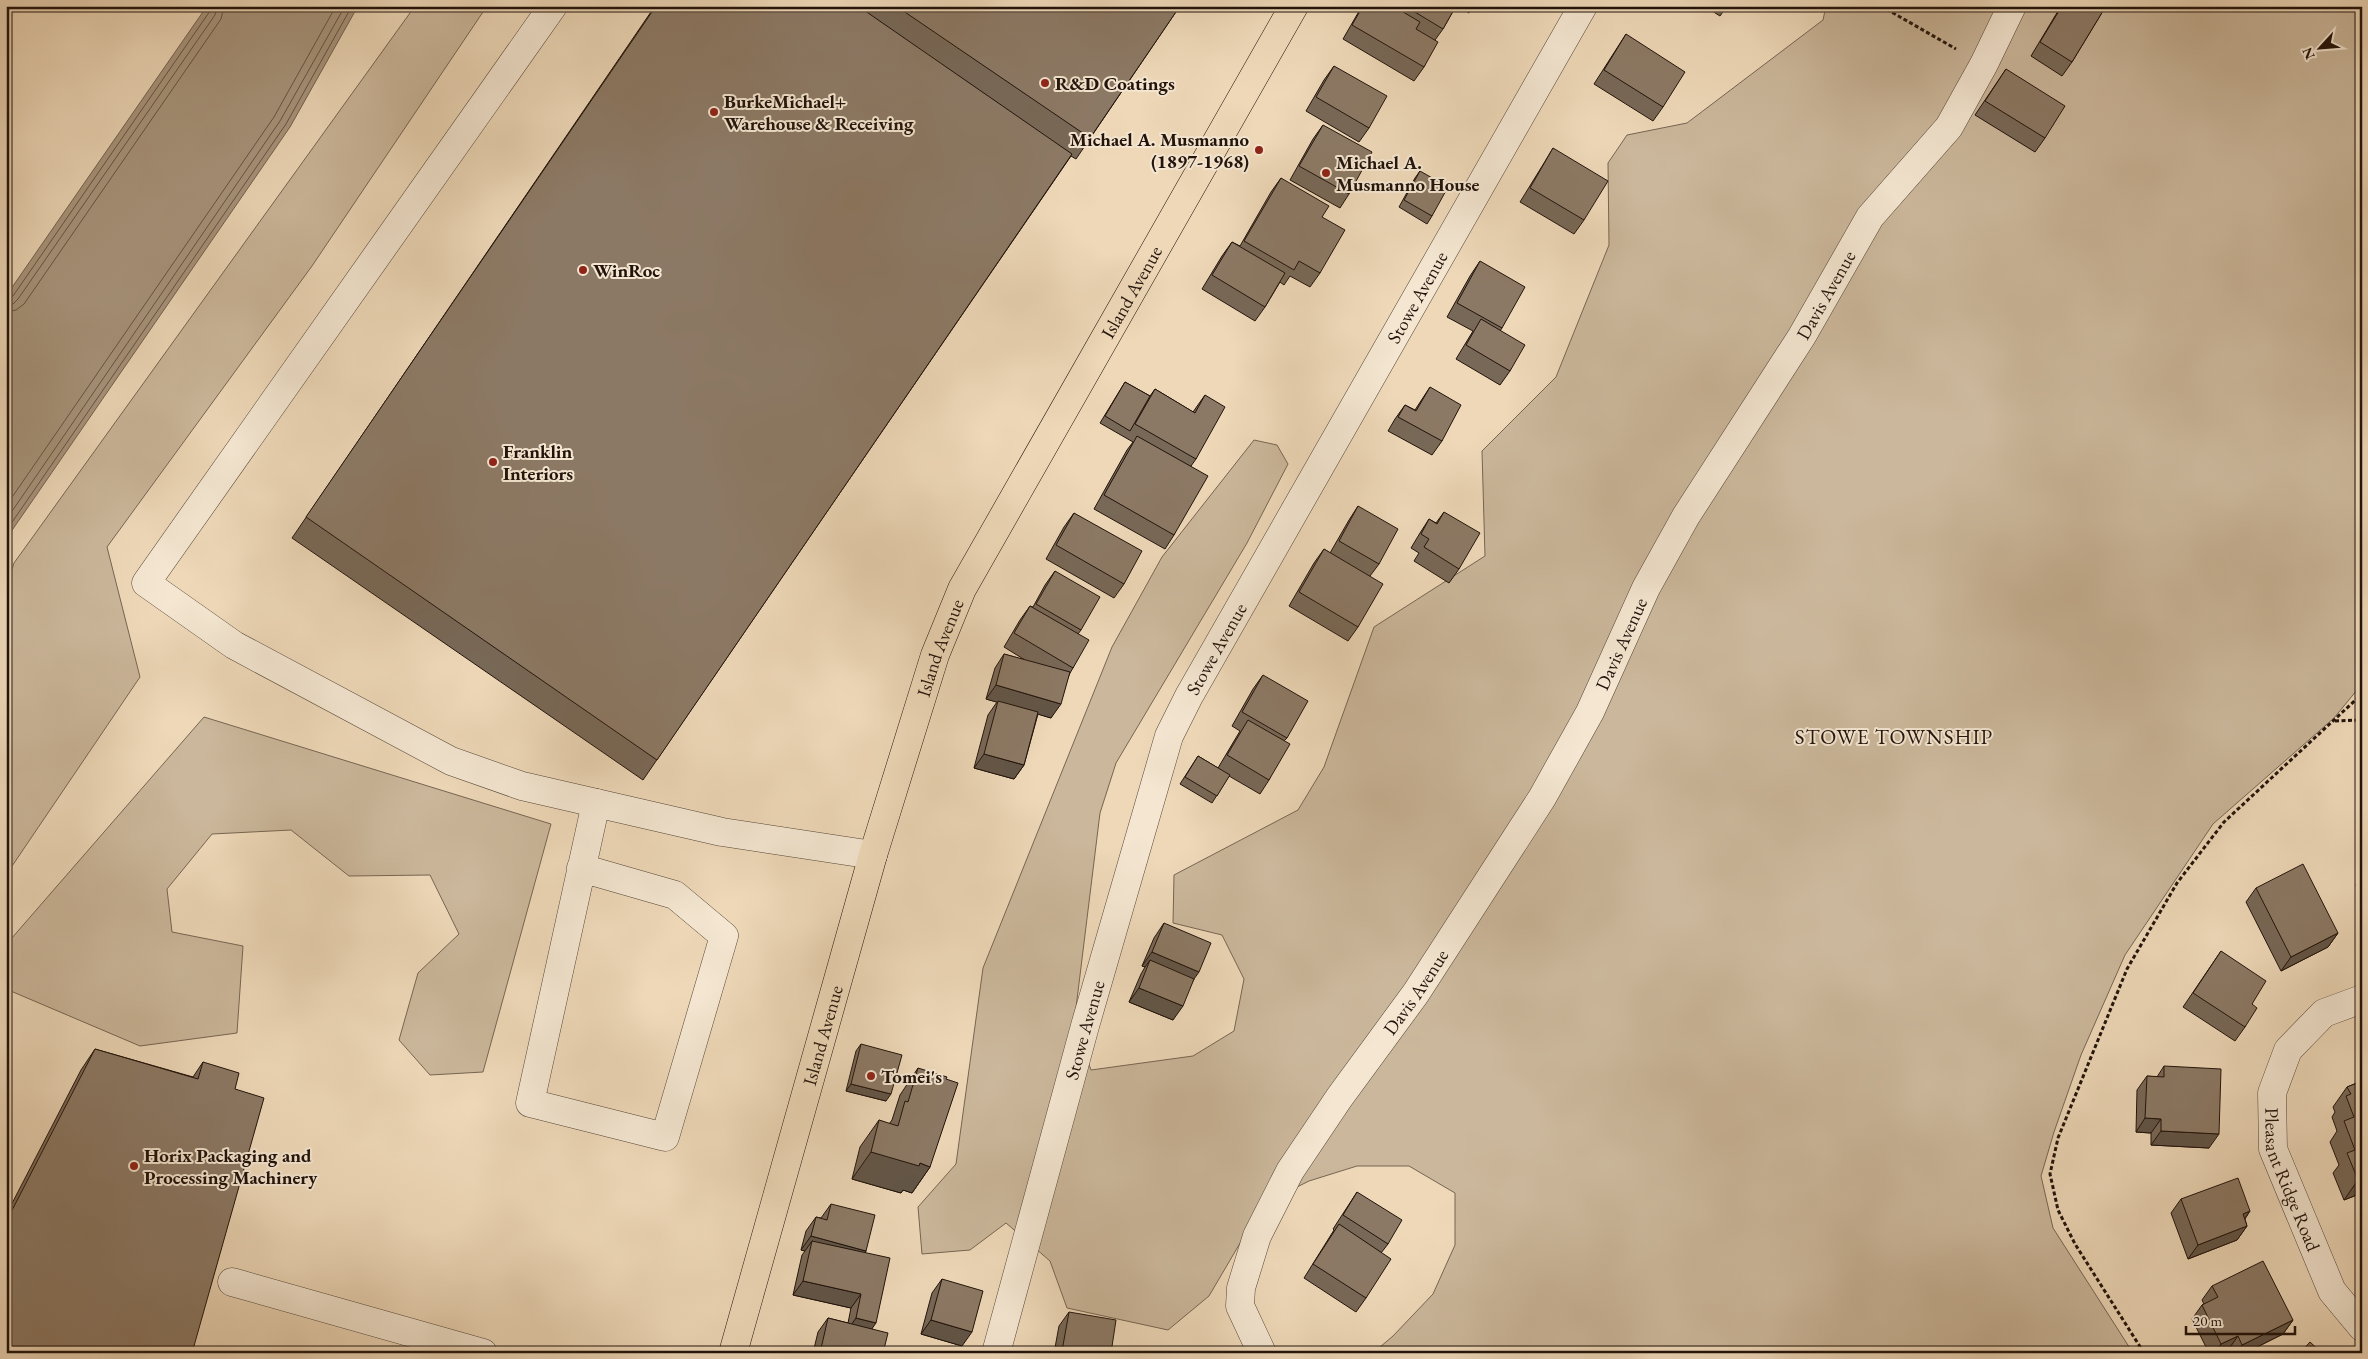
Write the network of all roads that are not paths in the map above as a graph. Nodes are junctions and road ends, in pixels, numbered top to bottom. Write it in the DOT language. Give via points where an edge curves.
graph roads {
  1 [pos="552,6"];
  2 [pos="1294,6"];
  3 [pos="1583,6"];
  4 [pos="2012,6"];
  5 [pos="596,803"];
  6 [pos="874,855"];
  7 [pos="581,868"];
  8 [pos="2362,999"];
  9 [pos="232,1282"];
  10 [pos="2362,1327"];
  11 [pos="483,1353"];
  12 [pos="733,1353"];
  13 [pos="996,1353"];
  14 [pos="1262,1353"];
  1 -- 5 [label="street" via="146,583 234,645 452,761 522,786"];
  2 -- 6 [label="main road, Island Avenue" via="962,589 935,655"];
  3 -- 13 [label="street, Stowe Avenue" via="1169,736"];
  4 -- 14 [label="street, Davis Avenue" via="1950,127 1870,217 1802,336 1686,516 1646,588 1590,712 1542,798 1416,993 1290,1170 1257,1236 1242,1288 1240,1306"];
  5 -- 6 [label="street" via="722,832"];
  5 -- 7 [label="street"];
  6 -- 12 [label="main road, Island Avenue"];
  7 -- 7 [label="street" via="530,1103 665,1137 724,936 675,895"];
  8 -- 10 [label="street, Pleasant Ridge Road" via="2324,1013 2288,1050 2272,1094 2273,1149 2332,1291"];
  9 -- 11 [label="street"];
}
